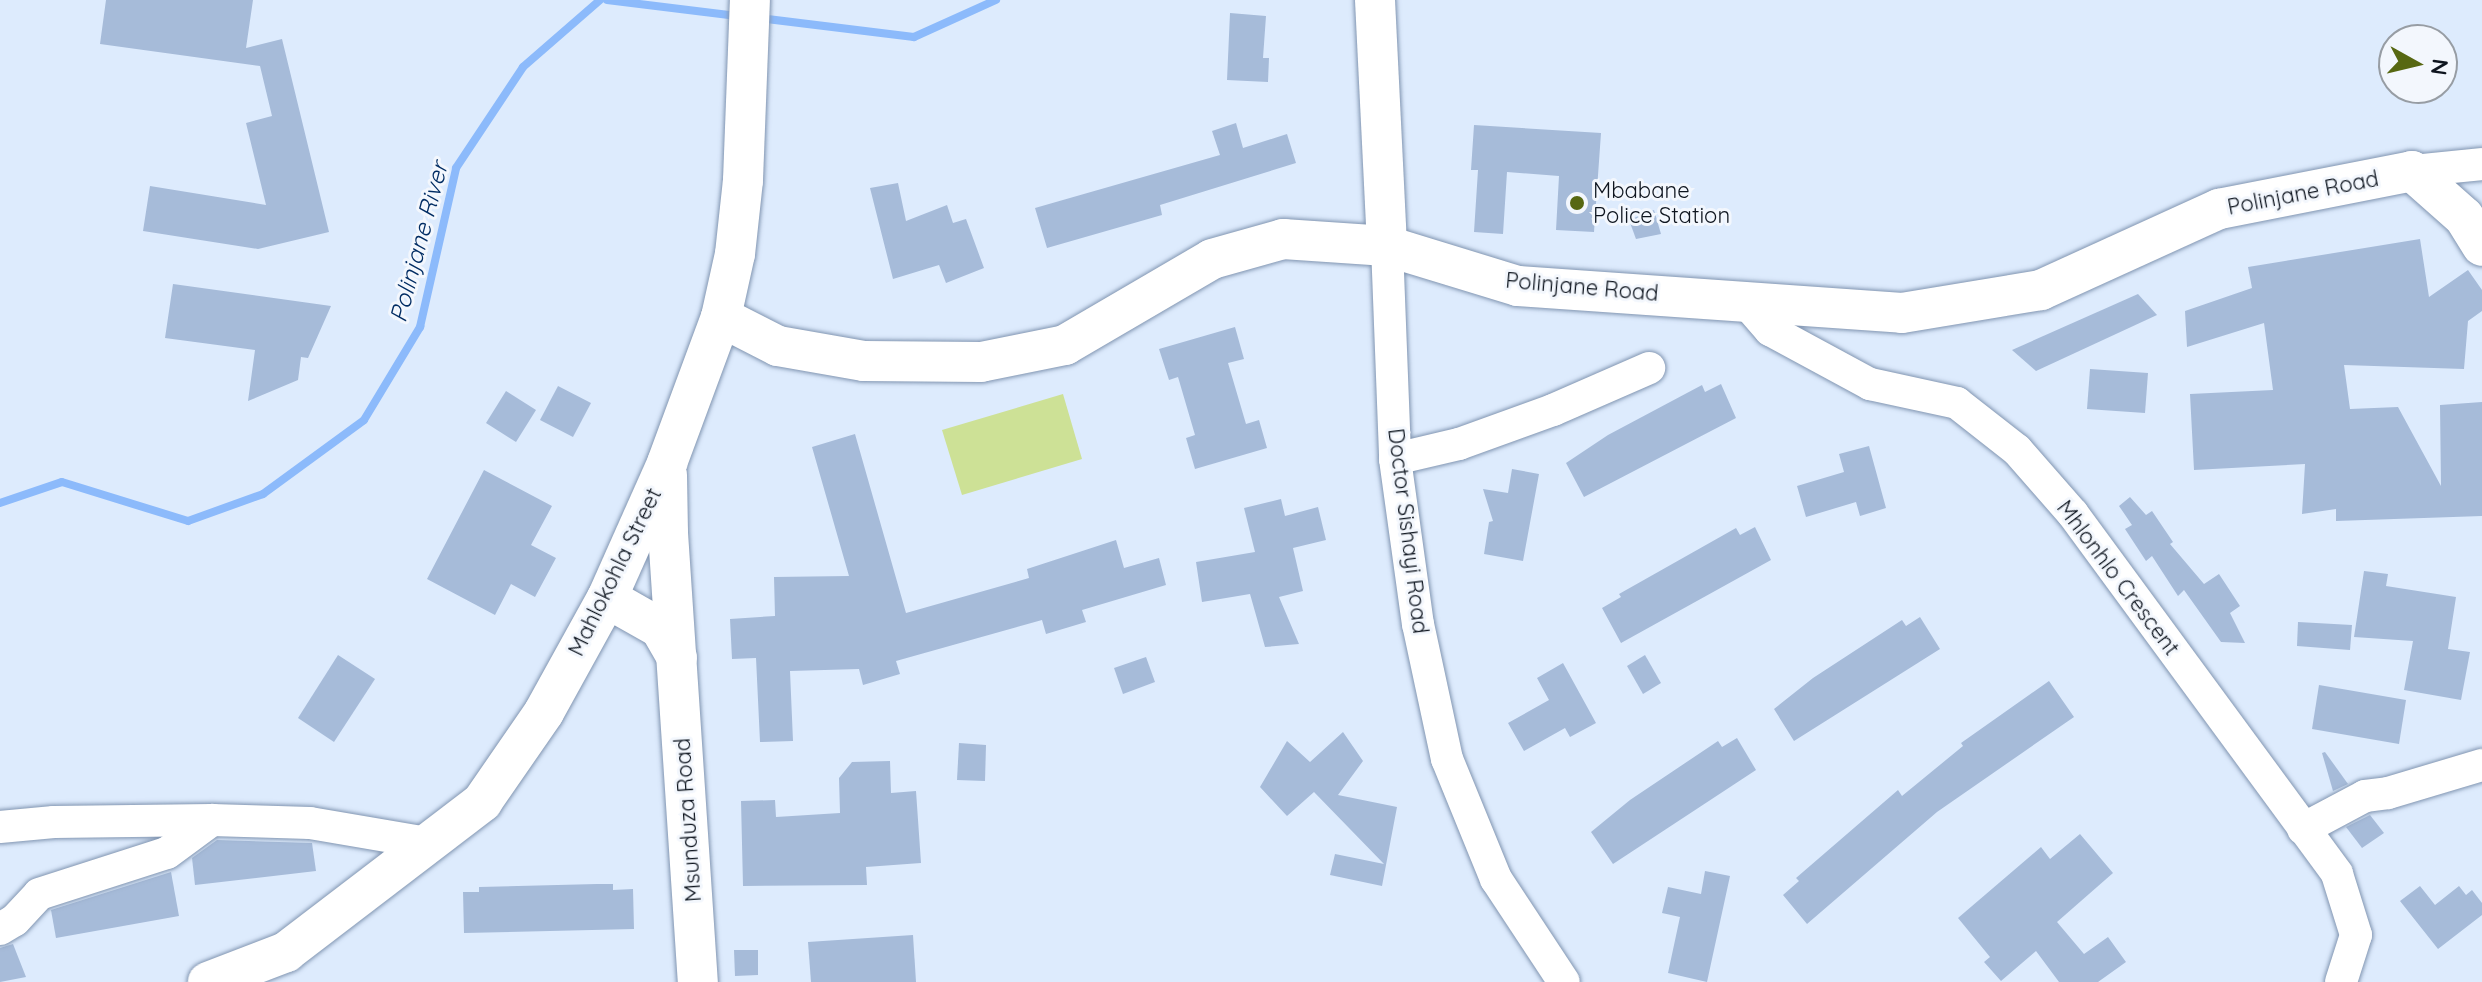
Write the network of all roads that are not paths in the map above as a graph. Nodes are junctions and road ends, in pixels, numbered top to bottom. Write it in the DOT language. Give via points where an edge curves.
graph roads {
  1 [pos="750,0"];
  2 [pos="1375,0"];
  3 [pos="2482,164"];
  4 [pos="2412,171"];
  5 [pos="1387,246"];
  6 [pos="2482,246"];
  7 [pos="1744,300"];
  8 [pos="721,317"];
  9 [pos="1649,368"];
  10 [pos="1395,459"];
  11 [pos="667,463"];
  12 [pos="607,598"];
  13 [pos="677,658"];
  14 [pos="2482,765"];
  15 [pos="212,820"];
  16 [pos="0,827"];
  17 [pos="2303,829"];
  18 [pos="427,843"];
  19 [pos="0,929"];
  20 [pos="208,982"];
  21 [pos="698,982"];
  22 [pos="1564,982"];
  23 [pos="2341,982"];
  1 -- 8 [label="street, Mahlokohla Street" via="735,254"];
  2 -- 5 [label="street, Doctor Sishayi Road"];
  3 -- 4 [label="street"];
  4 -- 6 [label="street" via="2464,217"];
  4 -- 7 [label="street, Polinjane Road" via="2219,209 2041,290 1902,313"];
  5 -- 7 [label="street, Polinjane Road" via="1518,286"];
  5 -- 8 [label="street, Polinjane Road" via="1283,239 1212,259 1065,345 981,362 864,361 821,354 778,346"];
  5 -- 10 [label="street, Doctor Sishayi Road"];
  7 -- 17 [label="street, Mhlonhlo Crescent" via="1770,330 1870,384 1957,403 2017,450 2073,514"];
  8 -- 11 [label="street, Mahlokohla Street"];
  9 -- 10 [label="street" via="1499,430"];
  10 -- 22 [label="street, Doctor Sishayi Road" via="1418,624 1447,759 1496,879"];
  11 -- 12 [label="street, Mahlokohla Street"];
  11 -- 13 [label="street, Msunduza Road"];
  12 -- 13 [label="street, Msunduza Road" via="660,628"];
  12 -- 18 [label="street, Mahlokohla Street" via="544,712 482,802"];
  13 -- 21 [label="street, Msunduza Road"];
  14 -- 17 [label="street" via="2365,796"];
  15 -- 16 [label="street"];
  15 -- 18 [label="street" via="310,823"];
  15 -- 19 [label="street" via="167,853 39,894"];
  17 -- 23 [label="street, Mhlonhlo Crescent" via="2337,874 2356,935"];
  18 -- 20 [label="street, Mahlokohla Street" via="286,952"];
}
